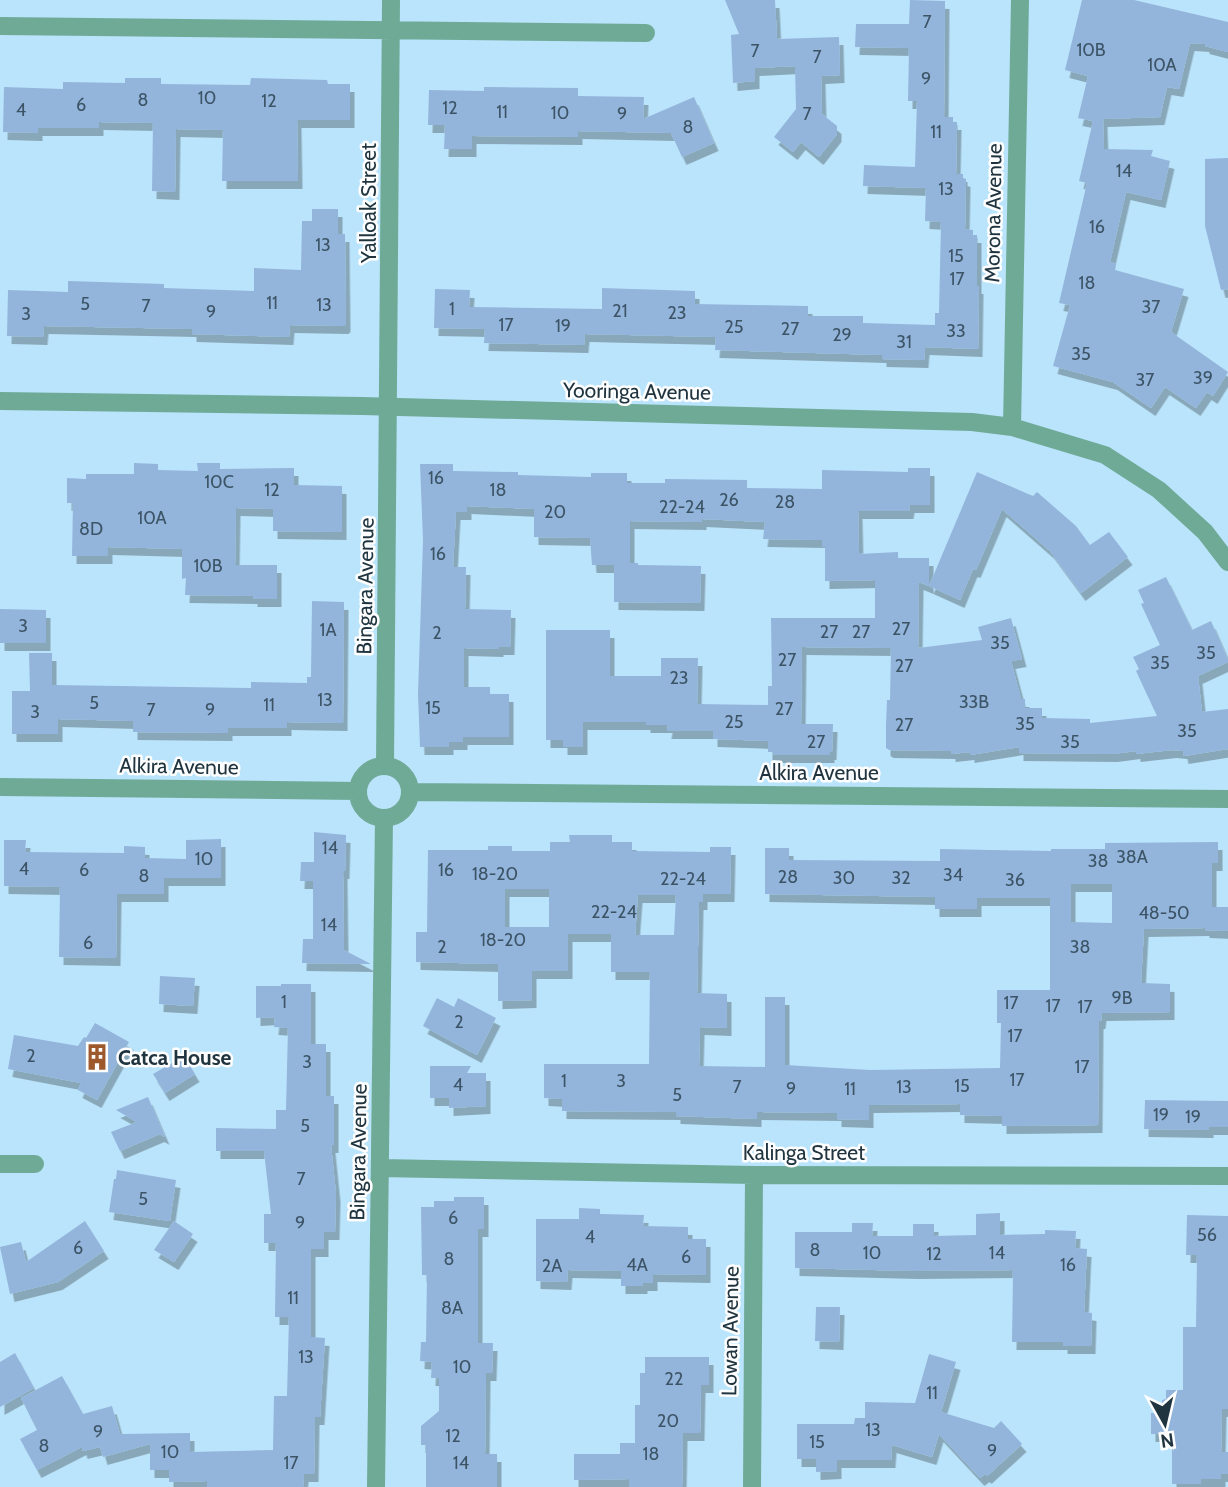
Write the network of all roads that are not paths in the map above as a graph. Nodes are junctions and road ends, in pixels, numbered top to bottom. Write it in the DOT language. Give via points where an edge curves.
graph roads {
  1 [pos="391,0"];
  2 [pos="1020,0"];
  3 [pos="0,26"];
  4 [pos="391,30"];
  5 [pos="646,33"];
  6 [pos="0,401"];
  7 [pos="389,407"];
  8 [pos="1012,427"];
  9 [pos="1228,562"];
  10 [pos="385,766"];
  11 [pos="0,788"];
  12 [pos="358,791"];
  13 [pos="410,792"];
  14 [pos="1228,799"];
  15 [pos="384,818"];
  16 [pos="0,1164"];
  17 [pos="34,1164"];
  18 [pos="381,1168"];
  19 [pos="754,1175"];
  20 [pos="1228,1176"];
  21 [pos="376,1487"];
  22 [pos="752,1487"];
  1 -- 4 [label="street, Yalloak Street"];
  2 -- 8 [label="street, Morona Avenue"];
  3 -- 4 [label="street"];
  4 -- 5 [label="street"];
  4 -- 7 [label="street, Yalloak Street"];
  6 -- 7 [label="street, Yooringa Avenue"];
  7 -- 8 [label="street, Yooringa Avenue" via="972,422"];
  7 -- 10 [label="street, Bingara Avenue"];
  8 -- 9 [label="street, Yooringa Avenue" via="1105,455 1159,491 1205,532"];
  10 -- 12 [label="street" via="365,774"];
  10 -- 13 [label="street" via="404,776"];
  11 -- 12 [label="street, Alkira Avenue"];
  12 -- 15 [label="street" via="364,808"];
  13 -- 14 [label="street, Alkira Avenue"];
  13 -- 15 [label="street" via="401,811"];
  15 -- 18 [label="street, Bingara Avenue"];
  16 -- 17 [label="street"];
  18 -- 19 [label="street, Kalinga Street"];
  18 -- 21 [label="street, Bingara Avenue"];
  19 -- 20 [label="street, Kalinga Street"];
  19 -- 22 [label="street, Lowan Avenue"];
}
